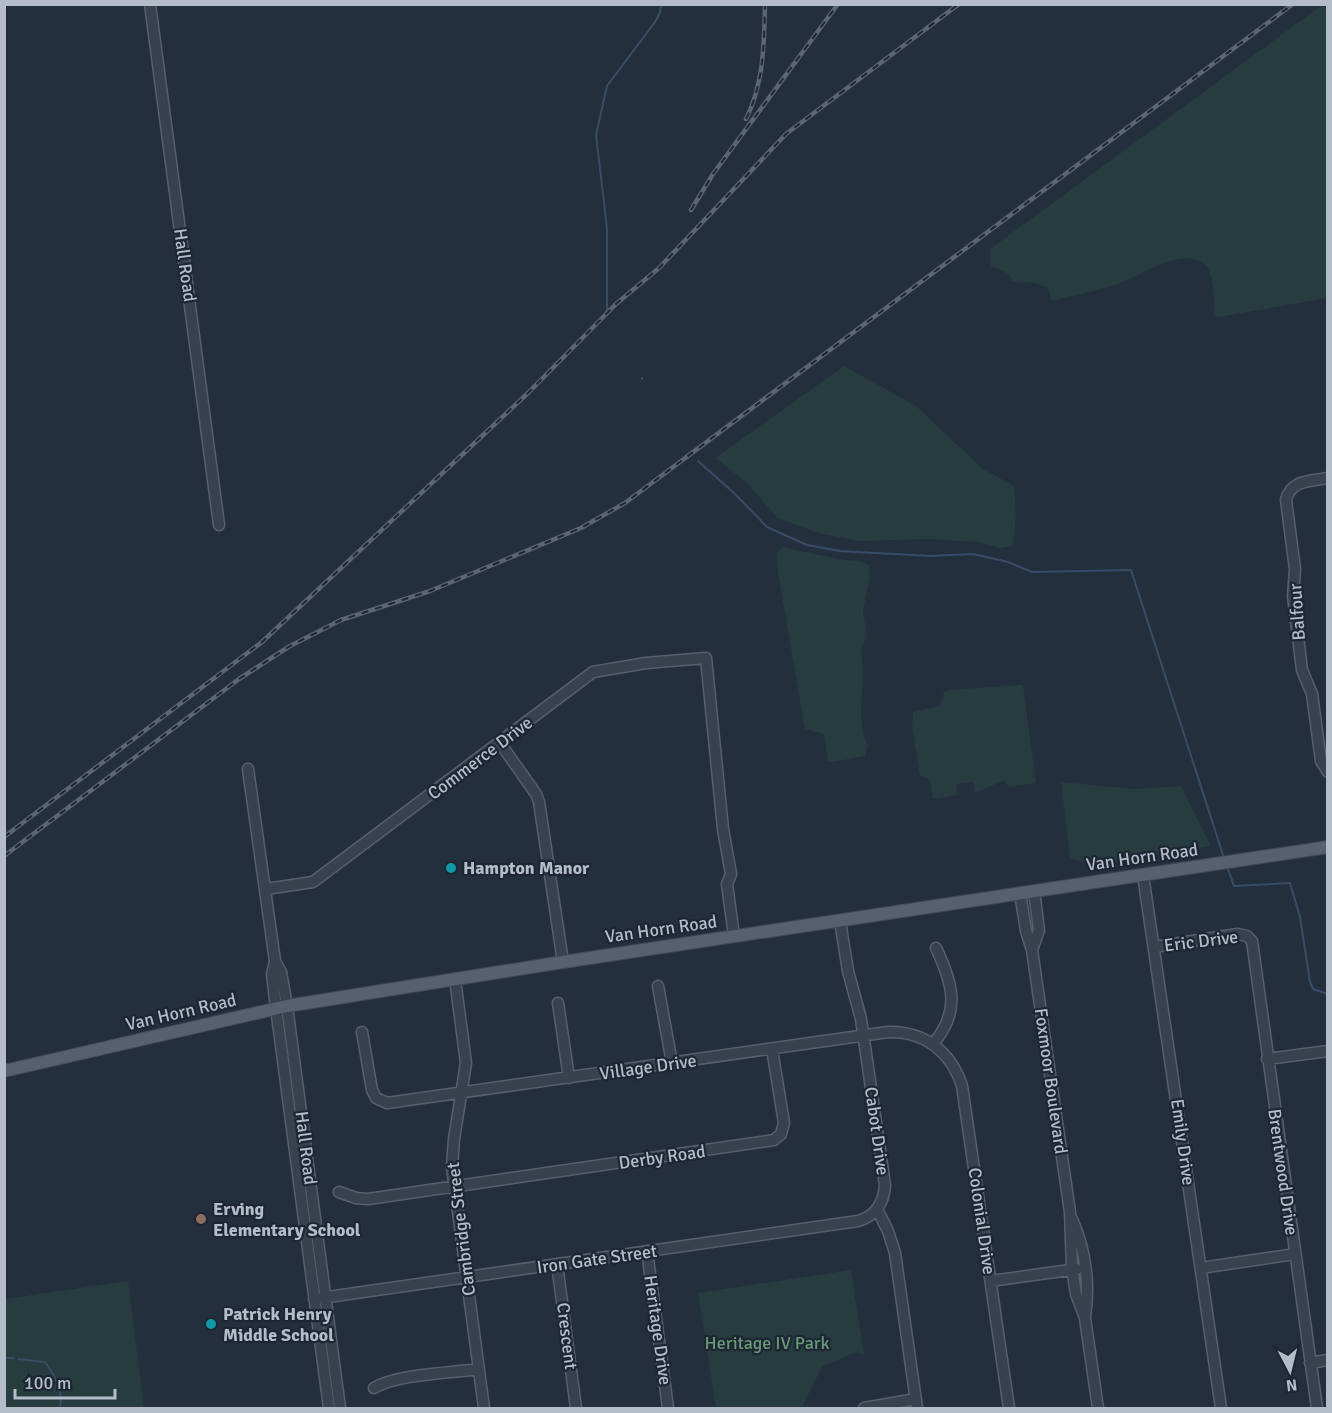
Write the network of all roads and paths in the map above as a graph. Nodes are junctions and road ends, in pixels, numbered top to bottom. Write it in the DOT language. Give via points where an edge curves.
graph roads {
  1 [pos="150,4"];
  2 [pos="1328,478"];
  3 [pos="219,525"];
  4 [pos="500,743"];
  5 [pos="248,769"];
  6 [pos="1328,772"];
  7 [pos="1328,847"];
  8 [pos="1143,875"];
  9 [pos="266,889"];
  10 [pos="1035,891"];
  11 [pos="1020,893"];
  12 [pos="840,921"];
  13 [pos="734,936"];
  14 [pos="1249,937"];
  15 [pos="1154,947"];
  16 [pos="936,948"];
  17 [pos="1032,950"];
  18 [pos="563,962"];
  19 [pos="455,979"];
  20 [pos="658,986"];
  21 [pos="558,1003"];
  22 [pos="281,1007"];
  23 [pos="362,1032"];
  24 [pos="863,1036"];
  25 [pos="933,1044"];
  26 [pos="772,1049"];
  27 [pos="1328,1051"];
  28 [pos="1267,1059"];
  29 [pos="672,1063"];
  30 [pos="4,1071"];
  31 [pos="569,1078"];
  32 [pos="462,1094"];
  33 [pos="454,1187"];
  34 [pos="339,1192"];
  35 [pos="877,1209"];
  36 [pos="1070,1212"];
  37 [pos="647,1251"];
  38 [pos="1295,1254"];
  39 [pos="557,1264"];
  40 [pos="1086,1267"];
  41 [pos="1201,1268"];
  42 [pos="1072,1269"];
  43 [pos="466,1278"];
  44 [pos="991,1281"];
  45 [pos="320,1298"];
  46 [pos="1085,1318"];
  47 [pos="1328,1360"];
  48 [pos="1310,1363"];
  49 [pos="478,1369"];
  50 [pos="374,1388"];
  51 [pos="916,1404"];
  52 [pos="329,1408"];
  53 [pos="340,1408"];
  54 [pos="484,1408"];
  55 [pos="576,1408"];
  56 [pos="668,1408"];
  57 [pos="864,1408"];
  58 [pos="1009,1408"];
  59 [pos="1098,1408"];
  60 [pos="1221,1408"];
  61 [pos="1317,1408"];
  1 -- 3 [label="street, Hall Road"];
  2 -- 6 [label="street, Balfour" via="1296,484 1286,500 1302,670 1312,693 1321,761"];
  4 -- 9 [label="street, Commerce Drive" via="313,882"];
  4 -- 13 [label="street, Commerce Drive" via="593,672 706,658 731,874 727,884"];
  4 -- 18 [label="street" via="539,802"];
  5 -- 9 [label="street, Hall Road"];
  7 -- 8 [label="main road, Van Horn Road"];
  8 -- 10 [label="main road, Van Horn Road"];
  8 -- 15 [label="street, Emily Drive"];
  9 -- 22 [label="street, Hall Road" via="275,962 272,974"];
  10 -- 11 [label="main road, Van Horn Road"];
  10 -- 17 [label="street, Foxmoor Boulevard" via="1039,930"];
  11 -- 12 [label="main road, Van Horn Road"];
  11 -- 17 [label="street, Foxmoor Boulevard"];
  12 -- 13 [label="main road, Van Horn Road"];
  12 -- 24 [label="street, Cabot Drive"];
  13 -- 18 [label="main road, Van Horn Road"];
  14 -- 15 [label="street, Eric Drive" via="1238,934"];
  14 -- 28 [label="street, Brentwood Drive"];
  15 -- 41 [label="street, Emily Drive"];
  16 -- 25 [label="street" via="947,972 952,1003 948,1021"];
  17 -- 36 [label="street, Foxmoor Boulevard"];
  18 -- 19 [label="main road, Van Horn Road"];
  19 -- 22 [label="main road, Van Horn Road"];
  19 -- 32 [label="street, Cambridge Street" via="466,1054"];
  20 -- 29 [label="street"];
  21 -- 31 [label="street"];
  22 -- 30 [label="main road, Van Horn Road"];
  22 -- 45 [label="street, Hall Road"];
  23 -- 32 [label="street, Village Drive" via="376,1098 387,1103"];
  24 -- 25 [label="street, Village Drive" via="903,1032"];
  24 -- 26 [label="street, Village Drive"];
  24 -- 35 [label="street, Cabot Drive" via="885,1185"];
  25 -- 44 [label="street, Colonial Drive" via="952,1062 962,1086"];
  26 -- 29 [label="street, Village Drive"];
  26 -- 33 [label="street, Derby Road" via="784,1123 774,1140"];
  27 -- 28 [label="street"];
  28 -- 38 [label="street, Brentwood Drive"];
  29 -- 31 [label="street, Village Drive"];
  31 -- 32 [label="street, Village Drive"];
  32 -- 33 [label="street, Cambridge Street" via="452,1151"];
  33 -- 34 [label="street" via="368,1199"];
  33 -- 43 [label="street, Cambridge Street"];
  35 -- 37 [label="street, Iron Gate Street" via="858,1221"];
  35 -- 51 [label="street" via="895,1253"];
  36 -- 40 [label="street, Foxmoor Boulevard"];
  36 -- 42 [label="street, Foxmoor Boulevard"];
  37 -- 39 [label="street, Iron Gate Street"];
  37 -- 56 [label="street, Heritage Drive"];
  38 -- 41 [label="street"];
  38 -- 48 [label="street, Brentwood Drive"];
  39 -- 43 [label="street, Iron Gate Street"];
  39 -- 55 [label="street, Crescent"];
  40 -- 42 [label="street"];
  40 -- 46 [label="street, Foxmoor Boulevard"];
  41 -- 60 [label="street, Emily Drive"];
  42 -- 44 [label="street"];
  42 -- 46 [label="street, Foxmoor Boulevard"];
  43 -- 45 [label="street, Iron Gate Street"];
  43 -- 49 [label="street, Cambridge Street"];
  44 -- 58 [label="street, Colonial Drive"];
  45 -- 52 [label="street, Hall Road"];
  45 -- 53 [label="street, Hall Road"];
  46 -- 59 [label="street, Foxmoor Boulevard"];
  47 -- 48 [label="street"];
  48 -- 61 [label="street, Brentwood Drive"];
  49 -- 50 [label="street" via="399,1379"];
  49 -- 54 [label="street, Cambridge Street"];
  51 -- 57 [label="street"];
}
